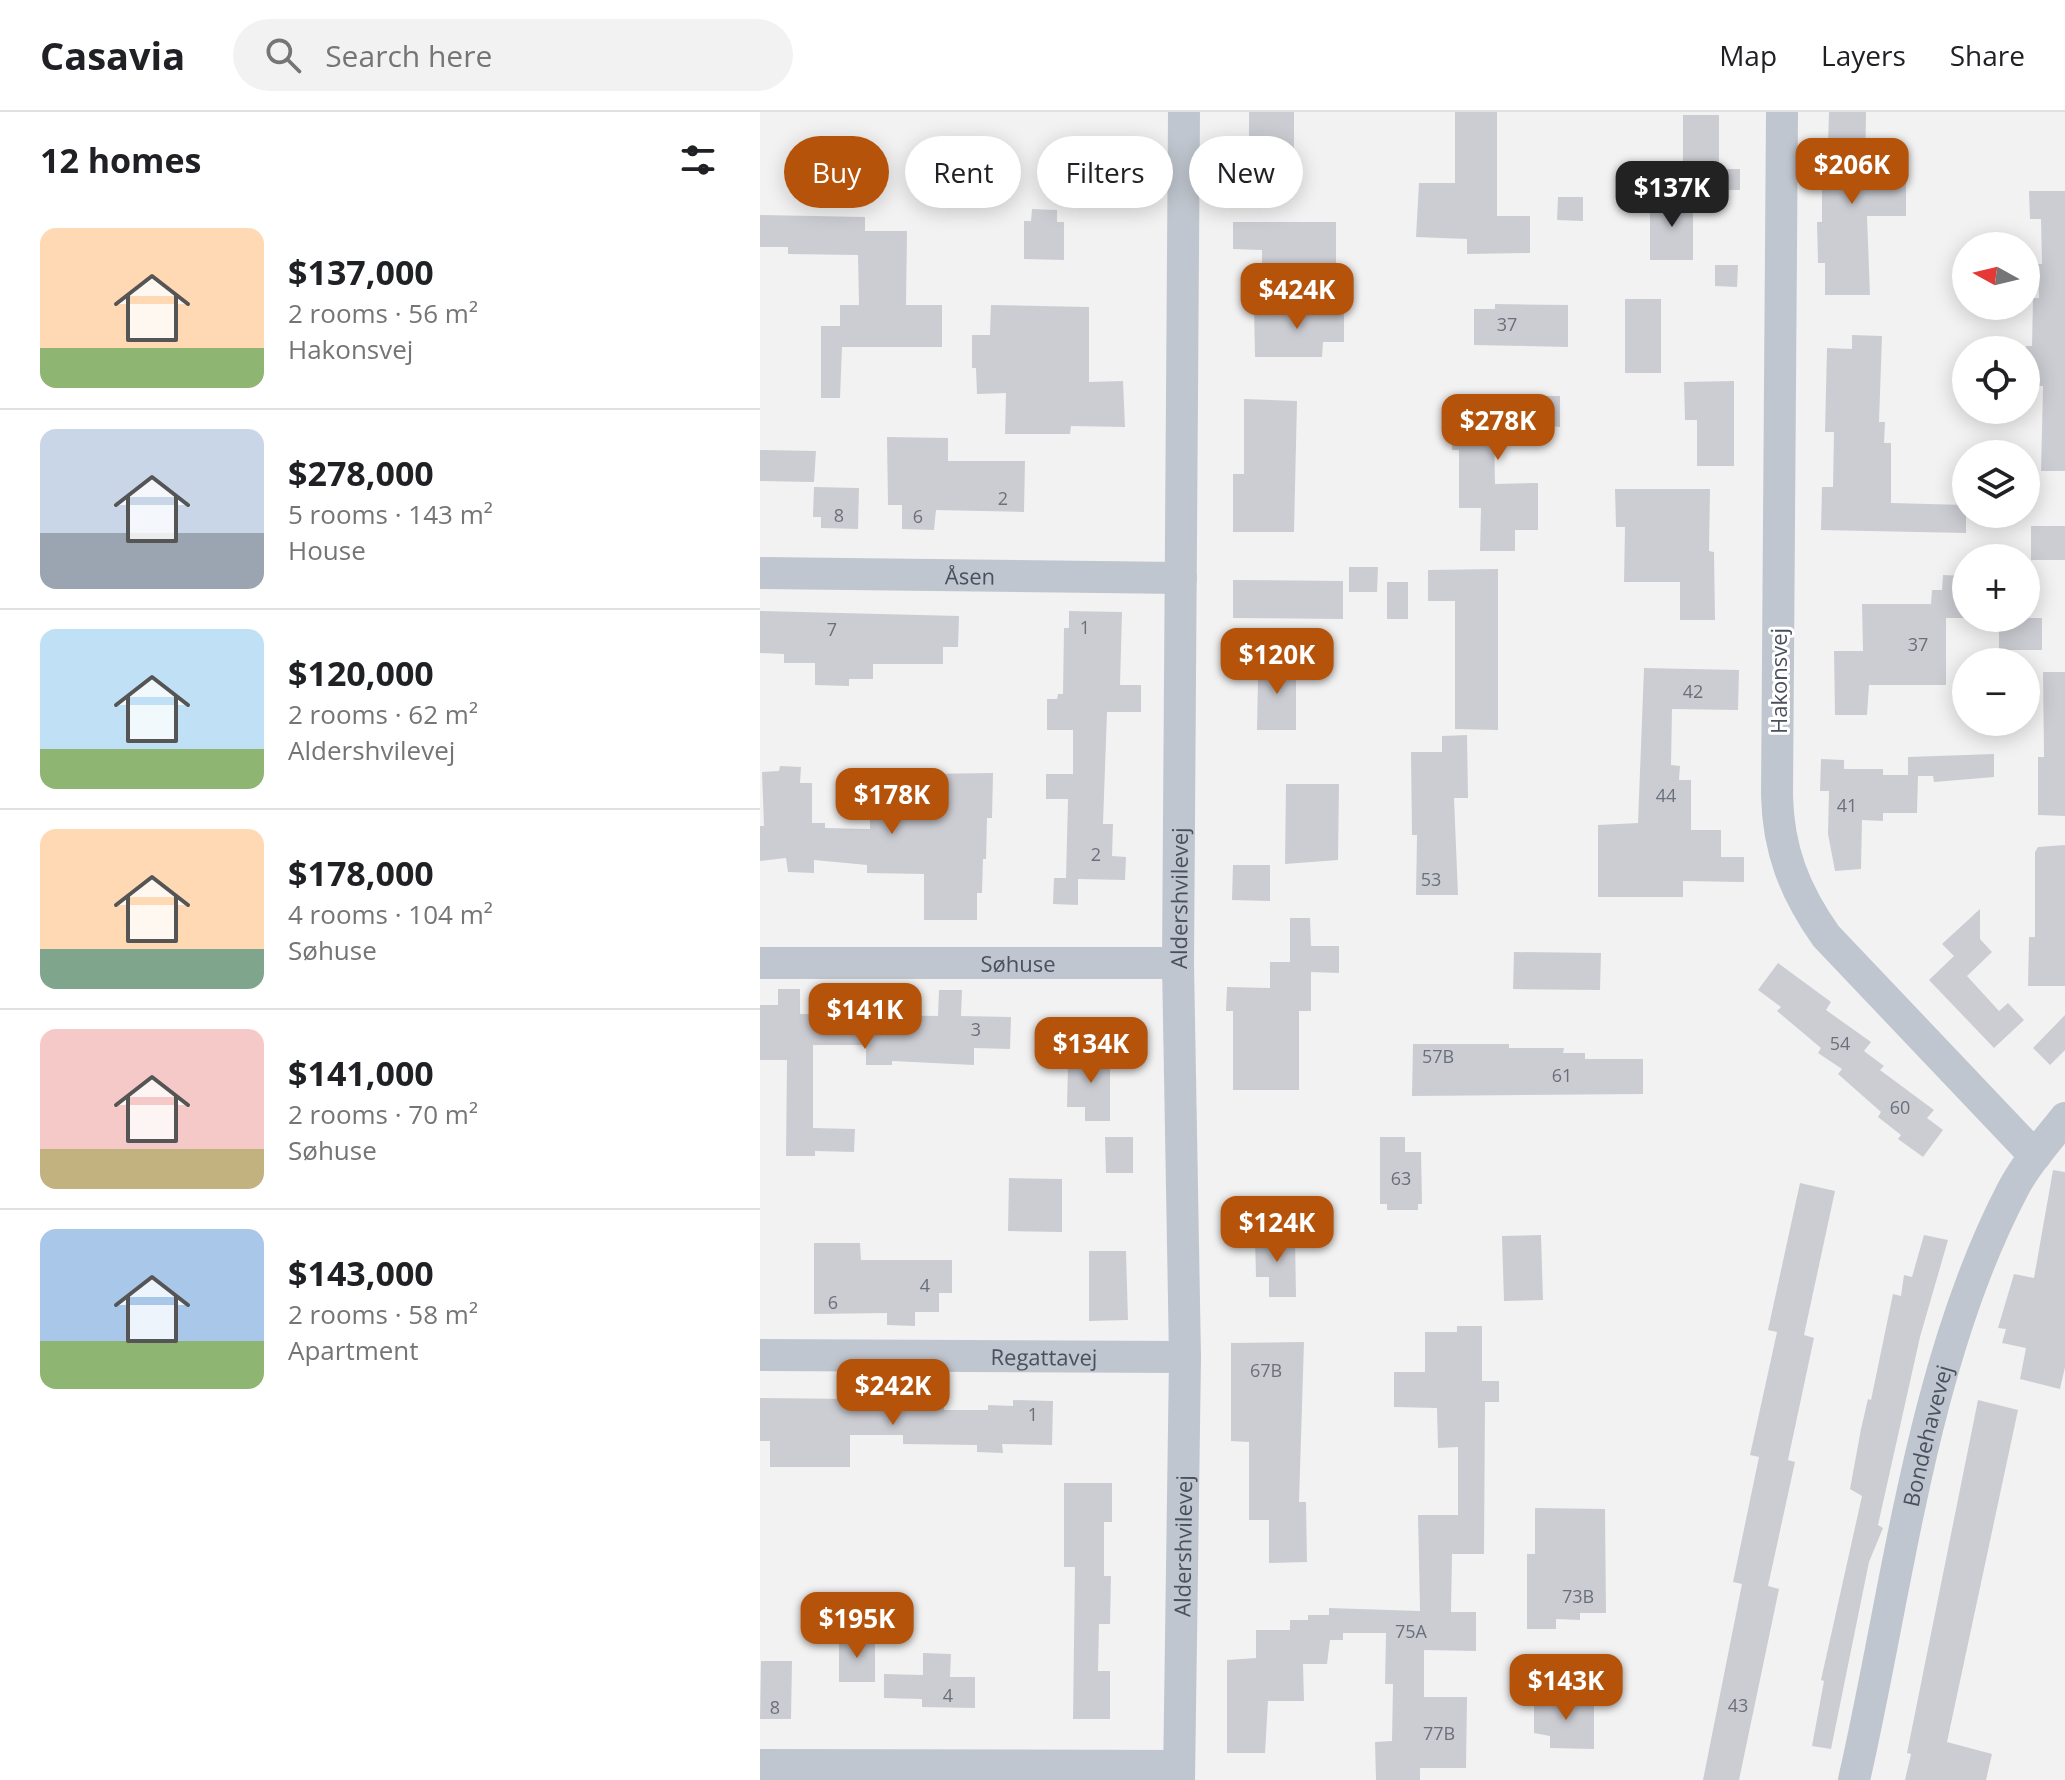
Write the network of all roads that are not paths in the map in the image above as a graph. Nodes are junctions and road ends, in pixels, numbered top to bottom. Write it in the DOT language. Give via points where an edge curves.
graph roads {
  1 [pos="1184,112"];
  2 [pos="1782,112"];
  3 [pos="760,573"];
  4 [pos="1181,578"];
  5 [pos="760,963"];
  6 [pos="1178,963"];
  7 [pos="2065,1118"];
  8 [pos="2035,1156"];
  9 [pos="760,1355"];
  10 [pos="1185,1357"];
  11 [pos="760,1765"];
  12 [pos="1179,1773"];
  13 [pos="1854,1780"];
  1 -- 4 [label="street, Aldershvilevej"];
  2 -- 8 [label="street, Hakonsvej" via="1777,795 1784,856 1800,898 1826,936"];
  3 -- 4 [label="street, Åsen"];
  4 -- 6 [label="street, Aldershvilevej"];
  5 -- 6 [label="street, Søhuse"];
  6 -- 10 [label="street, Aldershvilevej"];
  7 -- 8 [label="street, Bondehavevej"];
  8 -- 13 [label="street, Bondehavevej" via="2013,1188 1974,1270 1947,1350"];
  9 -- 10 [label="street, Regattavej"];
  10 -- 12 [label="street, Aldershvilevej"];
  11 -- 12 [label="street"];
}
